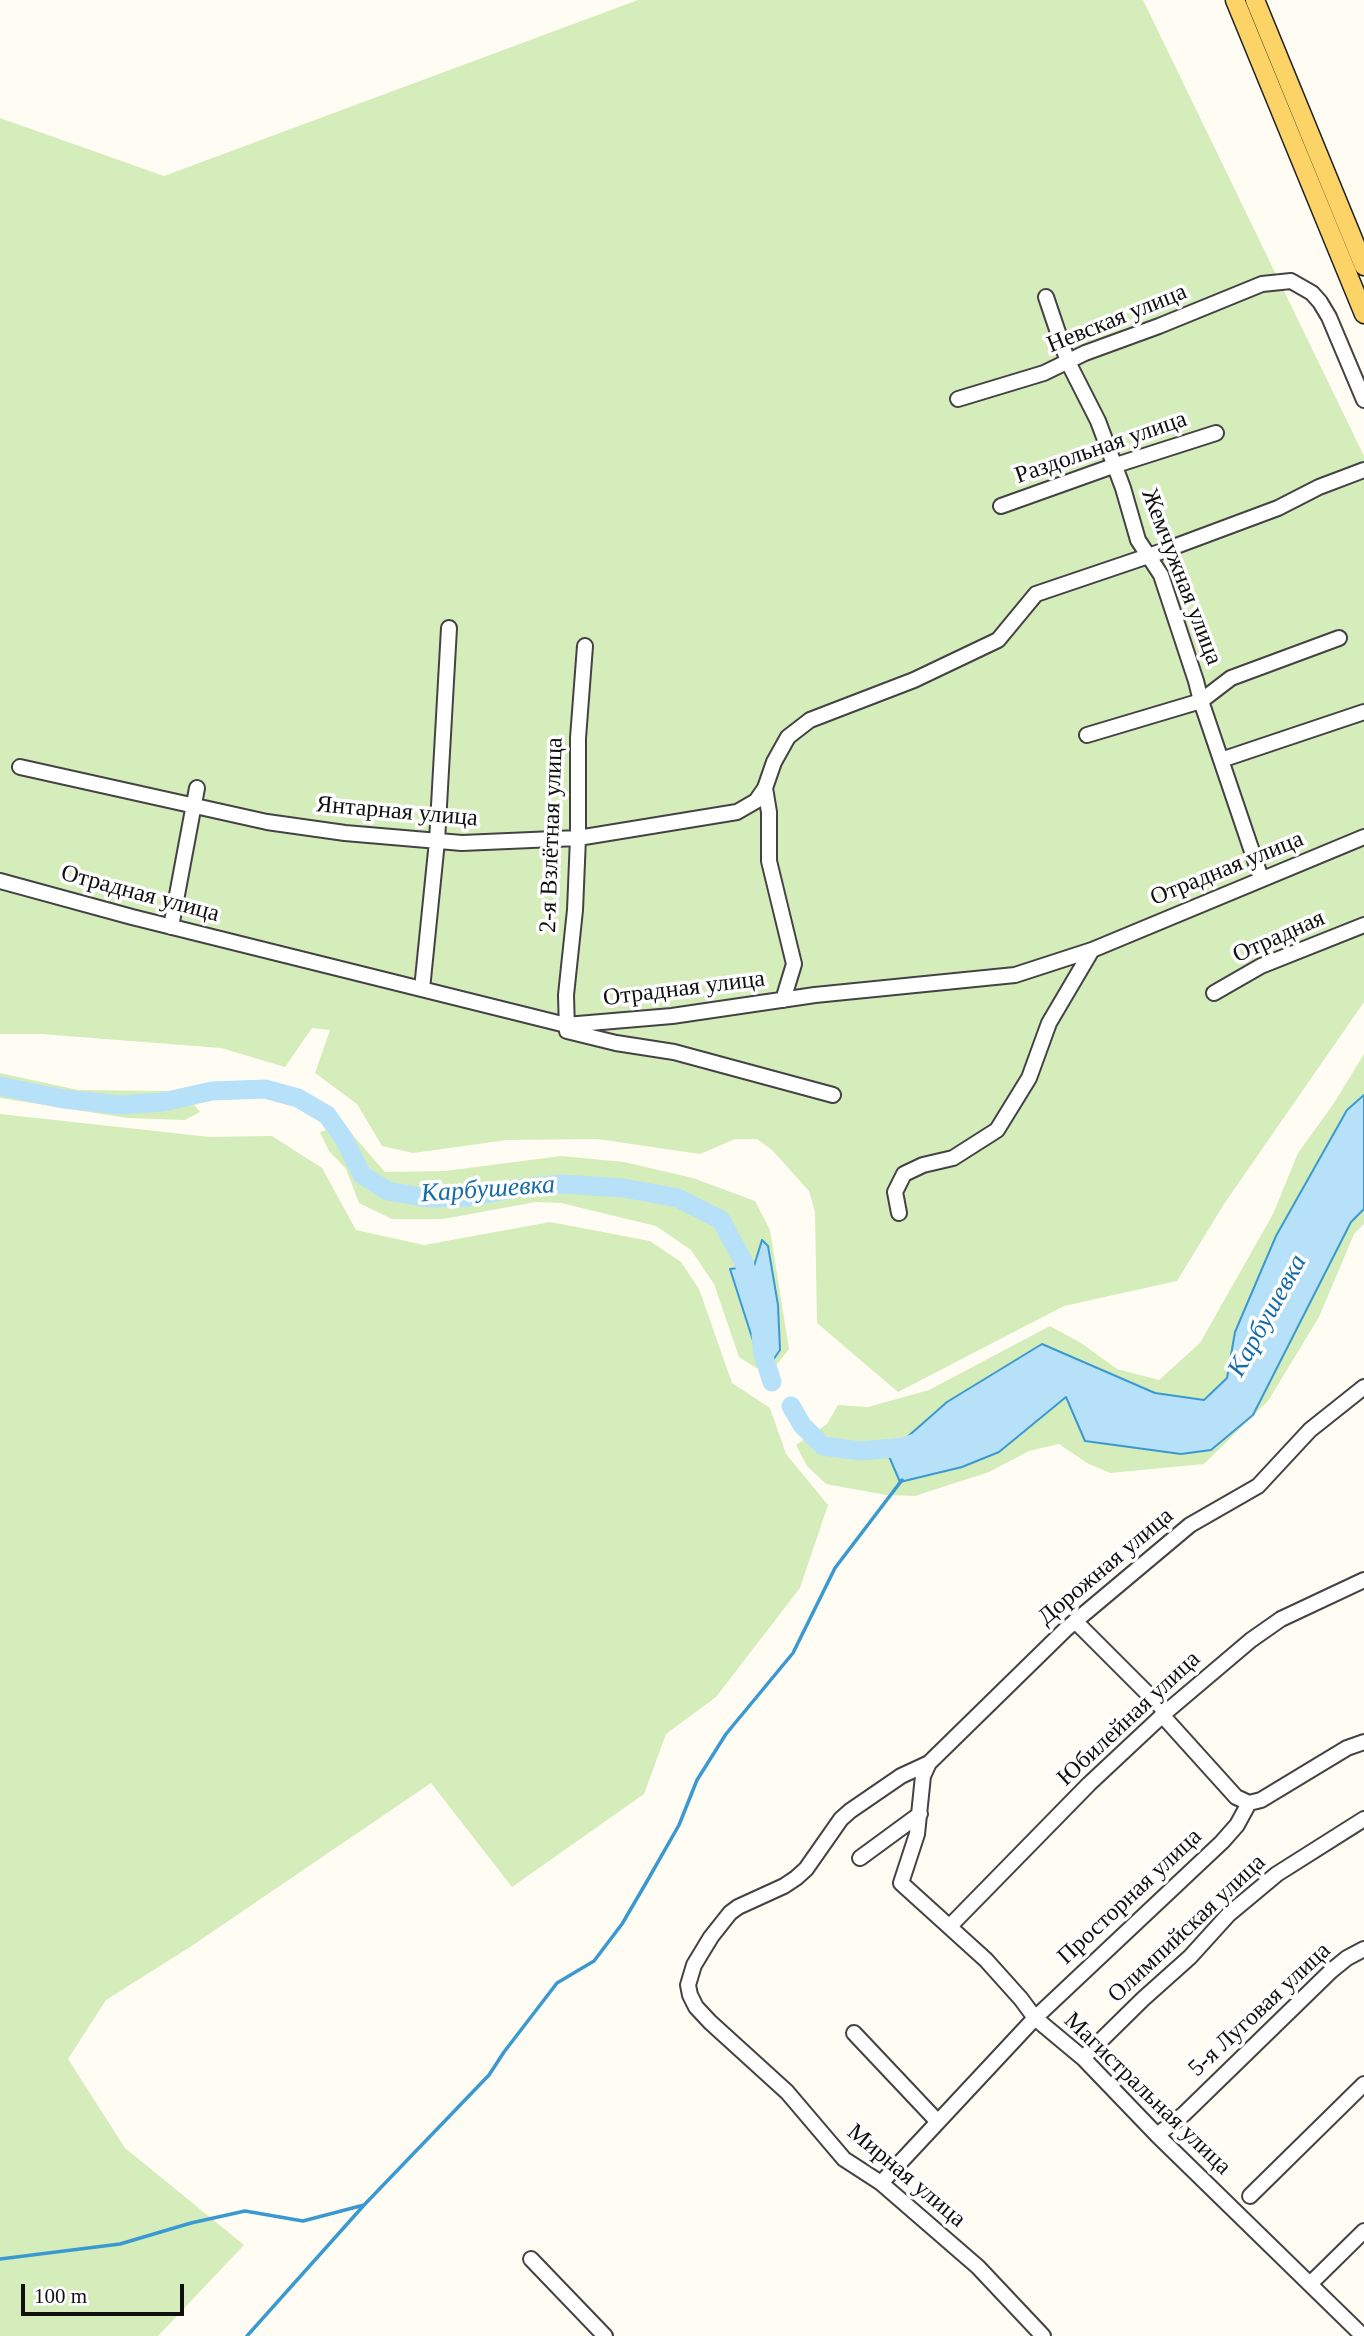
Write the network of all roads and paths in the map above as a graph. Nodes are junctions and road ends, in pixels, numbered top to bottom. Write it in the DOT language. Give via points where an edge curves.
graph roads {
  1 [pos="1235,0"];
  2 [pos="1255,0"];
  3 [pos="1364,266"];
  4 [pos="1046,297"];
  5 [pos="1364,314"];
  6 [pos="1068,362"];
  7 [pos="958,399"];
  8 [pos="1364,400"];
  9 [pos="1216,433"];
  10 [pos="1113,466"];
  11 [pos="1364,470"];
  12 [pos="1001,506"];
  13 [pos="1147,555"];
  14 [pos="449,628"];
  15 [pos="1339,638"];
  16 [pos="585,646"];
  17 [pos="1201,701"];
  18 [pos="1364,712"];
  19 [pos="1087,735"];
  20 [pos="1221,760"];
  21 [pos="20,767"];
  22 [pos="197,788"];
  23 [pos="765,788"];
  24 [pos="193,806"];
  25 [pos="1364,837"];
  26 [pos="578,838"];
  27 [pos="437,841"];
  28 [pos="1261,878"];
  29 [pos="0,881"];
  30 [pos="1364,925"];
  31 [pos="172,927"];
  32 [pos="1092,950"];
  33 [pos="422,989"];
  34 [pos="1214,993"];
  35 [pos="783,1000"];
  36 [pos="566,1025"];
  37 [pos="833,1096"];
  38 [pos="900,1213"];
  39 [pos="1364,1387"];
  40 [pos="1364,1580"];
  41 [pos="1075,1621"];
  42 [pos="1164,1714"];
  43 [pos="1364,1741"];
  44 [pos="929,1763"];
  45 [pos="1249,1804"];
  46 [pos="920,1814"];
  47 [pos="1364,1819"];
  48 [pos="860,1857"];
  49 [pos="950,1926"];
  50 [pos="1364,1949"];
  51 [pos="1035,2018"];
  52 [pos="854,2033"];
  53 [pos="1083,2058"];
  54 [pos="1364,2084"];
  55 [pos="938,2122"];
  56 [pos="1157,2135"];
  57 [pos="881,2183"];
  58 [pos="1250,2196"];
  59 [pos="1364,2231"];
  60 [pos="531,2259"];
  61 [pos="1311,2283"];
  62 [pos="605,2336"];
  63 [pos="1043,2336"];
  64 [pos="1363,2336"];
  1 -- 5 [label="main road"];
  2 -- 3 [label="main road"];
  4 -- 6 [label="street, Жемчужная улица"];
  6 -- 7 [label="street, Невская улица"];
  6 -- 8 [label="street, Невская улица" via="1262,285 1291,281 1320,302"];
  6 -- 10 [label="street, Жемчужная улица" via="1094,413"];
  9 -- 10 [label="street, Раздольная улица"];
  10 -- 12 [label="street, Раздольная улица"];
  10 -- 13 [label="street, Жемчужная улица"];
  11 -- 13 [label="street" via="1278,508"];
  13 -- 17 [label="street, Жемчужная улица" via="1161,575"];
  13 -- 23 [label="street" via="1036,594 998,640 915,680 810,720 788,737"];
  14 -- 27 [label="street"];
  15 -- 17 [label="street" via="1231,678"];
  16 -- 26 [label="street, 2-я Взлётная улица" via="578,738"];
  17 -- 19 [label="street"];
  17 -- 20 [label="street, Жемчужная улица"];
  18 -- 20 [label="street"];
  20 -- 28 [label="street, Жемчужная улица"];
  21 -- 24 [label="street, Янтарная улица"];
  22 -- 24 [label="street"];
  23 -- 26 [label="street, Янтарная улица" via="756,801 737,812"];
  23 -- 35 [label="street" via="769,861 794,964"];
  24 -- 27 [label="street, Янтарная улица" via="267,822"];
  24 -- 31 [label="street"];
  25 -- 28 [label="street, Отрадная улица"];
  26 -- 27 [label="street, Янтарная улица"];
  26 -- 36 [label="street, 2-я Взлётная улица"];
  27 -- 33 [label="street"];
  28 -- 32 [label="street, Отрадная улица"];
  29 -- 31 [label="street, Отрадная улица"];
  30 -- 34 [label="street, Отрадная" via="1261,966"];
  31 -- 33 [label="street, Отрадная улица"];
  32 -- 35 [label="street, Отрадная улица" via="1015,975"];
  32 -- 38 [label="street" via="1049,1023 1029,1079 997,1130 953,1158 904,1174 895,1192"];
  33 -- 36 [label="street, Отрадная улица"];
  35 -- 36 [label="street, Отрадная улица"];
  36 -- 37 [label="street" via="567,1031 674,1052"];
  39 -- 41 [label="street, Дорожная улица" via="1310,1430 1258,1486 1191,1525"];
  40 -- 42 [label="street, Юбилейная улица" via="1266,1628"];
  41 -- 42 [label="street"];
  41 -- 44 [label="street, Дорожная улица"];
  42 -- 45 [label="street" via="1236,1797"];
  42 -- 49 [label="street, Юбилейная улица"];
  43 -- 45 [label="street"];
  44 -- 46 [label="street" via="923,1776"];
  44 -- 57 [label="street, Мирная улица" via="850,1811 796,1878 730,1913 694,1965 688,1984 696,2007 709,2022 787,2092 844,2159"];
  45 -- 51 [label="street, Просторная улица" via="1222,1842"];
  46 -- 48 [label="street"];
  46 -- 49 [label="street, Магистральная улица" via="901,1884"];
  47 -- 53 [label="street, Олимпийская улица" via="1277,1874 1229,1914"];
  49 -- 51 [label="street, Магистральная улица"];
  50 -- 56 [label="street, 5-я Луговая улица" via="1331,1971"];
  51 -- 53 [label="street, Магистральная улица"];
  51 -- 55 [label="street, Просторная улица"];
  52 -- 55 [label="street"];
  53 -- 56 [label="street, Магистральная улица"];
  54 -- 58 [label="street"];
  55 -- 57 [label="street, Просторная улица"];
  56 -- 61 [label="street, Магистральная улица"];
  57 -- 63 [label="street, Мирная улица" via="978,2267"];
  59 -- 61 [label="street"];
  60 -- 62 [label="street"];
  61 -- 64 [label="street, Магистральная улица"];
}
